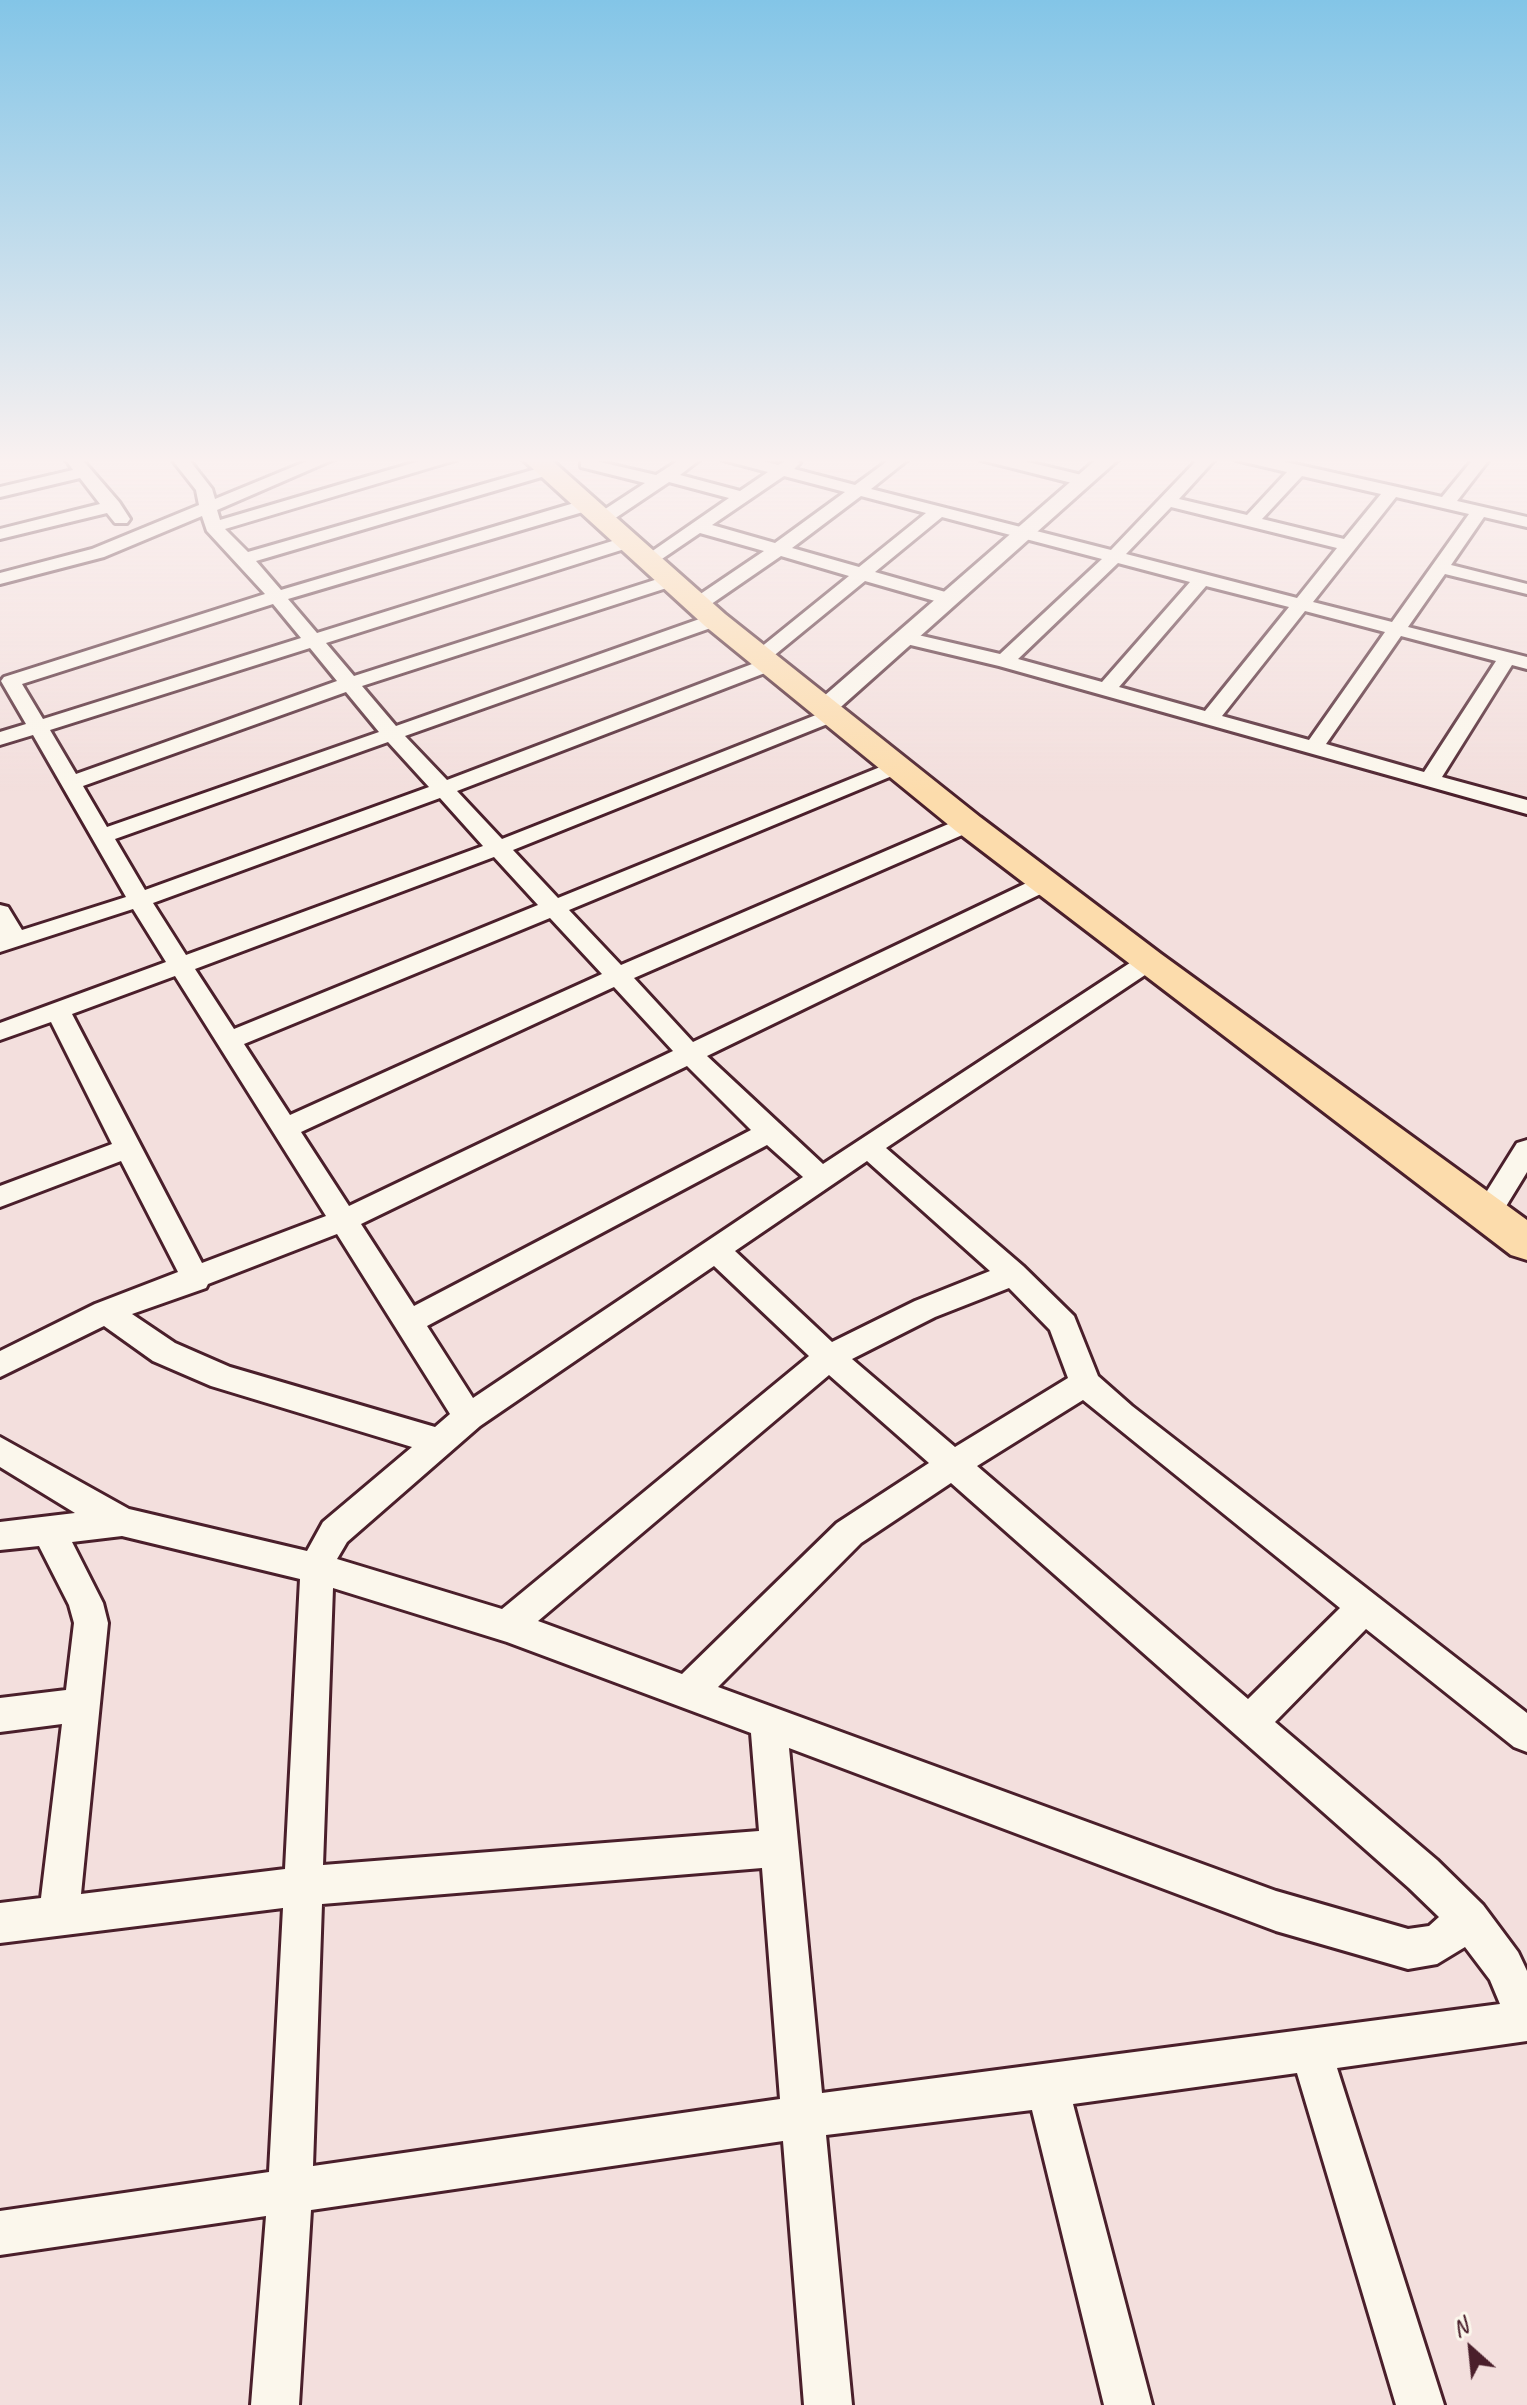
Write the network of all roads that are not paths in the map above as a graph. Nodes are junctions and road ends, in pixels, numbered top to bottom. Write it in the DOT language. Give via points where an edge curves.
graph roads {
  1 [pos="37,569"];
  2 [pos="254,569"];
  3 [pos="451,569"];
  4 [pos="540,569"];
  5 [pos="573,569"];
  6 [pos="658,569"];
  7 [pos="756,569"];
  8 [pos="846,569"];
  9 [pos="869,569"];
  10 [pos="984,569"];
  11 [pos="1101,569"];
  12 [pos="1163,569"];
  13 [pos="1328,569"];
  14 [pos="1440,569"];
  15 [pos="1446,569"];
  16 [pos="863,574"];
  17 [pos="0,579"];
  18 [pos="1202,579"];
  19 [pos="1527,589"];
  20 [pos="279,596"];
  21 [pos="949,599"];
  22 [pos="1299,605"];
  23 [pos="706,612"];
  24 [pos="1399,629"];
  25 [pos="905,638"];
  26 [pos="313,640"];
  27 [pos="766,660"];
  28 [pos="1004,661"];
  29 [pos="1517,661"];
  30 [pos="5,674"];
  31 [pos="348,684"];
  32 [pos="1106,690"];
  33 [pos="829,712"];
  34 [pos="1210,718"];
  35 [pos="38,728"];
  36 [pos="392,734"];
  37 [pos="0,739"];
  38 [pos="1314,747"];
  39 [pos="897,767"];
  40 [pos="1429,780"];
  41 [pos="70,783"];
  42 [pos="444,789"];
  43 [pos="1527,807"];
  44 [pos="968,824"];
  45 [pos="102,836"];
  46 [pos="498,848"];
  47 [pos="1045,883"];
  48 [pos="139,900"];
  49 [pos="556,909"];
  50 [pos="0,912"];
  51 [pos="8,943"];
  52 [pos="1148,962"];
  53 [pos="182,966"];
  54 [pos="618,976"];
  55 [pos="58,1012"];
  56 [pos="0,1032"];
  57 [pos="229,1041"];
  58 [pos="689,1053"];
  59 [pos="285,1128"];
  60 [pos="769,1132"];
  61 [pos="868,1147"];
  62 [pos="128,1148"];
  63 [pos="1527,1150"];
  64 [pos="823,1179"];
  65 [pos="0,1197"];
  66 [pos="1487,1214"];
  67 [pos="344,1220"];
  68 [pos="1527,1243"];
  69 [pos="716,1251"];
  70 [pos="1013,1274"];
  71 [pos="196,1280"];
  72 [pos="106,1312"];
  73 [pos="409,1322"];
  74 [pos="829,1357"];
  75 [pos="0,1365"];
  76 [pos="1085,1383"];
  77 [pos="469,1417"];
  78 [pos="440,1442"];
  79 [pos="0,1450"];
  80 [pos="952,1465"];
  81 [pos="122,1522"];
  82 [pos="48,1530"];
  83 [pos="0,1536"];
  84 [pos="317,1568"];
  85 [pos="1364,1607"];
  86 [pos="507,1626"];
  87 [pos="688,1693"];
  88 [pos="82,1705"];
  89 [pos="0,1715"];
  90 [pos="768,1721"];
  91 [pos="1249,1723"];
  92 [pos="1527,1735"];
  93 [pos="779,1848"];
  94 [pos="305,1886"];
  95 [pos="59,1915"];
  96 [pos="1469,1919"];
  97 [pos="0,1923"];
  98 [pos="1527,2019"];
  99 [pos="1310,2049"];
  100 [pos="1047,2087"];
  101 [pos="803,2117"];
  102 [pos="290,2189"];
  103 [pos="0,2236"];
  104 [pos="275,2405"];
  105 [pos="828,2405"];
  106 [pos="1128,2405"];
  107 [pos="1420,2405"];
  1 -- 17 [label="street"];
  2 -- 20 [label="street"];
  3 -- 20 [label="street"];
  4 -- 26 [label="street"];
  5 -- 31 [label="street"];
  6 -- 23 [label="main road"];
  7 -- 23 [label="street"];
  8 -- 16 [label="street"];
  9 -- 16 [label="street"];
  10 -- 21 [label="street"];
  11 -- 28 [label="street"];
  12 -- 18 [label="street"];
  13 -- 22 [label="street"];
  14 -- 24 [label="street"];
  15 -- 19 [label="street"];
  16 -- 21 [label="street"];
  16 -- 27 [label="street"];
  18 -- 22 [label="street"];
  18 -- 32 [label="street"];
  20 -- 26 [label="street"];
  20 -- 30 [label="street"];
  21 -- 25 [label="street"];
  22 -- 24 [label="street"];
  22 -- 34 [label="street"];
  23 -- 27 [label="main road"];
  23 -- 36 [label="street"];
  24 -- 29 [label="street"];
  24 -- 38 [label="street"];
  25 -- 28 [label="street"];
  25 -- 33 [label="street"];
  26 -- 31 [label="street"];
  26 -- 35 [label="street"];
  27 -- 33 [label="main road"];
  27 -- 42 [label="street"];
  28 -- 32 [label="street"];
  29 -- 40 [label="street"];
  30 -- 35 [label="street"];
  31 -- 36 [label="street"];
  31 -- 41 [label="street"];
  32 -- 34 [label="street"];
  33 -- 39 [label="main road"];
  33 -- 46 [label="street"];
  34 -- 38 [label="street"];
  35 -- 37 [label="street"];
  35 -- 41 [label="street"];
  36 -- 42 [label="street"];
  36 -- 45 [label="street"];
  38 -- 40 [label="street"];
  39 -- 44 [label="main road"];
  39 -- 49 [label="street"];
  40 -- 43 [label="street"];
  41 -- 45 [label="street"];
  42 -- 46 [label="street"];
  42 -- 48 [label="street"];
  44 -- 47 [label="main road"];
  44 -- 54 [label="street"];
  45 -- 48 [label="street"];
  46 -- 49 [label="street"];
  46 -- 53 [label="street"];
  47 -- 52 [label="main road"];
  47 -- 58 [label="street"];
  48 -- 51 [label="street"];
  48 -- 53 [label="street"];
  49 -- 54 [label="street"];
  49 -- 57 [label="street"];
  50 -- 51 [label="street"];
  52 -- 61 [label="street"];
  52 -- 66 [label="main road"];
  53 -- 55 [label="street"];
  53 -- 57 [label="street"];
  54 -- 58 [label="street"];
  54 -- 59 [label="street"];
  55 -- 56 [label="street"];
  55 -- 62 [label="street"];
  57 -- 59 [label="street"];
  58 -- 60 [label="street"];
  58 -- 67 [label="street"];
  59 -- 67 [label="street"];
  60 -- 64 [label="street"];
  60 -- 73 [label="street"];
  61 -- 64 [label="street"];
  61 -- 70 [label="street"];
  62 -- 65 [label="street"];
  62 -- 71 [label="street"];
  63 -- 66 [label="street"];
  64 -- 69 [label="street"];
  66 -- 68 [label="main road"];
  67 -- 71 [label="street"];
  67 -- 73 [label="street"];
  69 -- 74 [label="street"];
  69 -- 77 [label="street"];
  70 -- 74 [label="street" via="925,1309"];
  70 -- 76 [label="street" via="1063,1324"];
  71 -- 72 [label="street"];
  72 -- 75 [label="street"];
  72 -- 78 [label="street" via="164,1352 222,1377"];
  73 -- 77 [label="street"];
  74 -- 80 [label="street"];
  74 -- 86 [label="street"];
  76 -- 80 [label="street"];
  76 -- 85 [label="street"];
  77 -- 78 [label="street"];
  78 -- 84 [label="street" via="335,1532"];
  79 -- 81 [label="street"];
  80 -- 87 [label="street" via="849,1533"];
  80 -- 91 [label="street"];
  81 -- 82 [label="street"];
  81 -- 84 [label="street"];
  82 -- 83 [label="street"];
  82 -- 88 [label="street" via="91,1623"];
  84 -- 86 [label="street"];
  84 -- 94 [label="street"];
  85 -- 91 [label="street"];
  85 -- 92 [label="street"];
  86 -- 87 [label="street"];
  87 -- 90 [label="street"];
  88 -- 89 [label="street"];
  88 -- 95 [label="street"];
  90 -- 93 [label="street"];
  90 -- 96 [label="street" via="1353,1935 1408,1949 1437,1944"];
  91 -- 96 [label="street"];
  93 -- 94 [label="street"];
  93 -- 101 [label="street"];
  94 -- 95 [label="street"];
  94 -- 102 [label="street"];
  95 -- 97 [label="street"];
  96 -- 98 [label="street" via="1504,1966"];
  98 -- 99 [label="street"];
  99 -- 100 [label="street"];
  99 -- 107 [label="street"];
  100 -- 101 [label="street"];
  100 -- 106 [label="street"];
  101 -- 102 [label="street"];
  101 -- 105 [label="street"];
  102 -- 103 [label="street"];
  102 -- 104 [label="street"];
}
